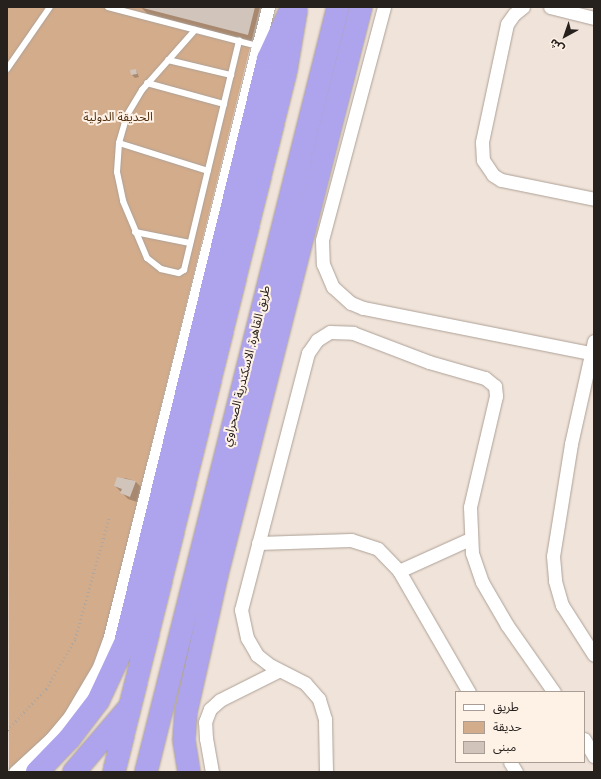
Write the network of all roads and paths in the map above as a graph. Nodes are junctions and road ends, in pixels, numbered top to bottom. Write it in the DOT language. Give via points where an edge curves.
graph roads {
  1 [pos="50,7"];
  2 [pos="108,7"];
  3 [pos="268,7"];
  4 [pos="292,7"];
  5 [pos="297,7"];
  6 [pos="338,7"];
  7 [pos="361,7"];
  8 [pos="384,7"];
  9 [pos="523,7"];
  10 [pos="550,7"];
  11 [pos="594,18"];
  12 [pos="195,30"];
  13 [pos="239,41"];
  14 [pos="258,46"];
  15 [pos="168,60"];
  16 [pos="7,69"];
  17 [pos="231,75"];
  18 [pos="147,83"];
  19 [pos="224,104"];
  20 [pos="118,143"];
  21 [pos="208,171"];
  22 [pos="594,199"];
  23 [pos="135,232"];
  24 [pos="190,244"];
  25 [pos="592,347"];
  26 [pos="109,517"];
  27 [pos="470,539"];
  28 [pos="258,543"];
  29 [pos="399,571"];
  30 [pos="594,655"];
  31 [pos="278,671"];
  32 [pos="469,691"];
  33 [pos="553,691"];
  34 [pos="131,705"];
  35 [pos="157,725"];
  36 [pos="7,730"];
  37 [pos="585,741"];
  38 [pos="594,756"];
  39 [pos="511,763"];
  40 [pos="15,772"];
  41 [pos="37,772"];
  42 [pos="74,772"];
  43 [pos="114,772"];
  44 [pos="146,772"];
  45 [pos="159,772"];
  46 [pos="189,772"];
  47 [pos="212,772"];
  48 [pos="326,772"];
  49 [pos="516,772"];
  1 -- 16 [label="lane"];
  2 -- 12 [label="lane"];
  3 -- 14 [label="street"];
  4 -- 41 [label="highway" via="268,59 125,643 98,701 69,739"];
  5 -- 34 [label="highway" via="286,70"];
  6 -- 35 [label="highway, طريق القاهرة, الاسكندرية الصحراوي"];
  7 -- 46 [label="highway" via="217,574 186,712 184,740"];
  8 -- 25 [label="street" via="322,240 323,264 333,287 351,303 363,308"];
  9 -- 22 [label="street" via="510,18 505,30 482,142 483,160 487,168 501,180"];
  10 -- 11 [label="street"];
  12 -- 13 [label="lane"];
  12 -- 15 [label="lane"];
  13 -- 14 [label="lane"];
  13 -- 17 [label="lane"];
  14 -- 40 [label="street" via="109,640 99,666 70,716 51,739"];
  15 -- 17 [label="lane"];
  15 -- 18 [label="lane"];
  17 -- 19 [label="lane"];
  18 -- 19 [label="lane"];
  18 -- 20 [label="lane" via="127,115"];
  19 -- 21 [label="lane"];
  20 -- 21 [label="lane"];
  20 -- 23 [label="lane" via="119,186"];
  21 -- 24 [label="lane"];
  23 -- 24 [label="lane"];
  23 -- 24 [label="lane" via="152,264 177,272 184,270"];
  25 -- 30 [label="street" via="571,444 553,556 555,580 562,605"];
  26 -- 36 [label="path" via="75,639 46,689"];
  27 -- 28 [label="street" via="470,507 496,396 496,386 485,378 338,331 323,335 308,352"];
  27 -- 29 [label="street"];
  27 -- 33 [label="street" via="476,568 489,595 517,642"];
  28 -- 29 [label="street" via="360,542 386,555"];
  28 -- 31 [label="street" via="242,600 242,620 252,647 264,661"];
  29 -- 32 [label="street"];
  31 -- 47 [label="street" via="220,700 210,709 205,722"];
  31 -- 48 [label="street" via="305,683 319,699 325,719"];
  34 -- 42 [label="highway"];
  34 -- 43 [label="highway"];
  35 -- 44 [label="highway, طريق القاهرة, الاسكندرية الصحراوي"];
  35 -- 45 [label="highway"];
  37 -- 38 [label="street"];
  39 -- 49 [label="street"];
}
